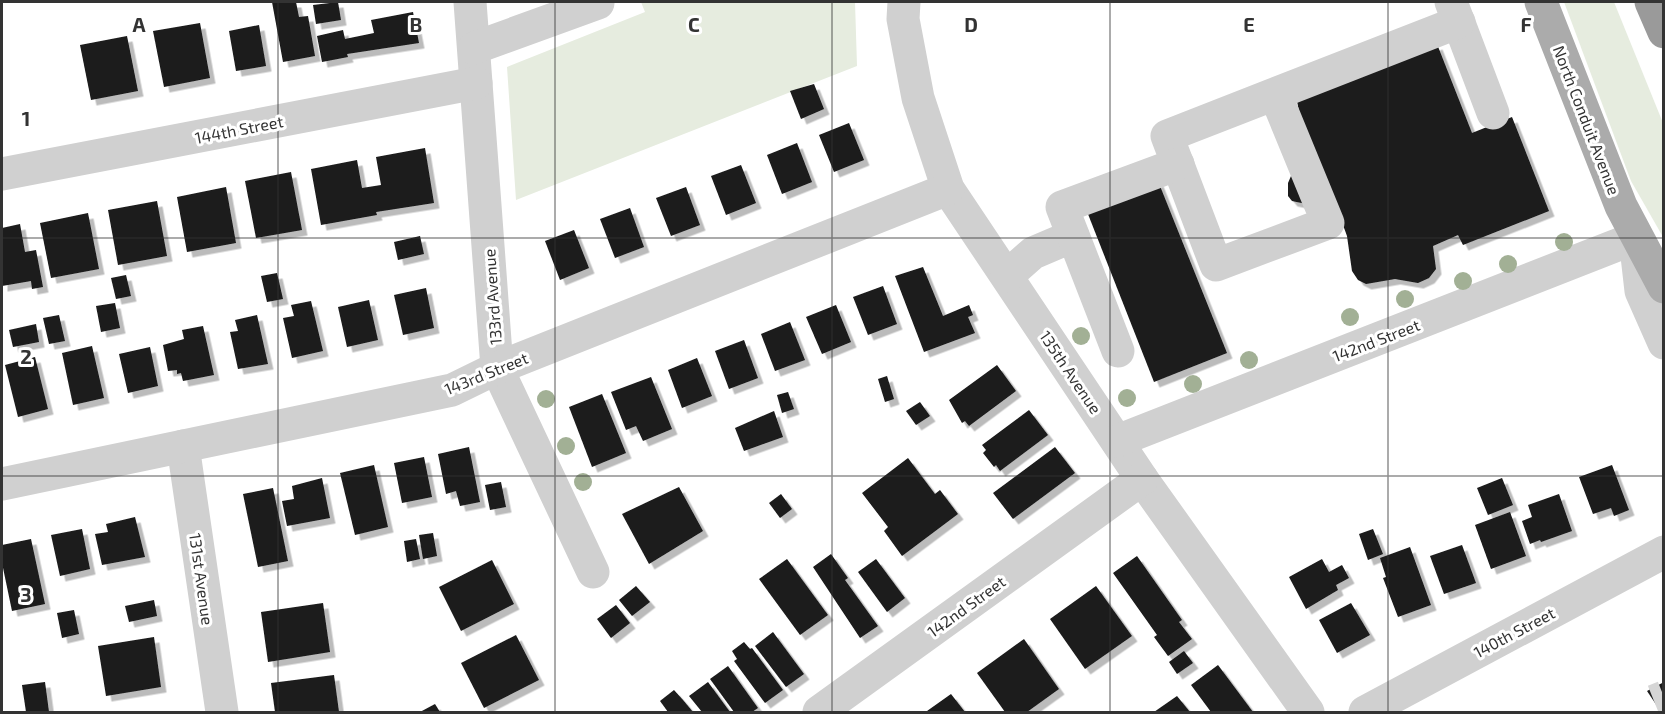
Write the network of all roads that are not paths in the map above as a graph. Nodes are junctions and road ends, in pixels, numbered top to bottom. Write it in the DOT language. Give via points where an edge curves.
graph roads {
  1 [pos="470,2"];
  2 [pos="904,2"];
  3 [pos="1541,2"];
  4 [pos="1651,2"];
  5 [pos="1661,2"];
  6 [pos="598,3"];
  7 [pos="1664,8"];
  8 [pos="1455,12"];
  9 [pos="1664,32"];
  10 [pos="474,48"];
  11 [pos="476,83"];
  12 [pos="1275,94"];
  13 [pos="1493,113"];
  14 [pos="1178,164"];
  15 [pos="2,174"];
  16 [pos="948,189"];
  17 [pos="1073,236"];
  18 [pos="1635,238"];
  19 [pos="1007,276"];
  20 [pos="1664,287"];
  21 [pos="1664,343"];
  22 [pos="1118,351"];
  23 [pos="496,368"];
  24 [pos="1117,441"];
  25 [pos="183,446"];
  26 [pos="1142,479"];
  27 [pos="2,484"];
  28 [pos="1664,552"];
  29 [pos="593,572"];
  30 [pos="222,712"];
  31 [pos="819,712"];
  32 [pos="1308,712"];
  33 [pos="1365,712"];
  1 -- 10 [label="street, 133rd Avenue"];
  2 -- 16 [label="street, 135th Avenue" via="903,19 918,98"];
  3 -- 18 [label="main road, North Conduit Avenue"];
  4 -- 9 [label="highway"];
  5 -- 7 [label="highway"];
  6 -- 10 [label="street"];
  8 -- 12 [label="street"];
  8 -- 13 [label="street"];
  10 -- 11 [label="street, 133rd Avenue"];
  11 -- 15 [label="street, 144th Street"];
  11 -- 23 [label="street, 133rd Avenue"];
  12 -- 14 [label="street" via="1167,136"];
  12 -- 14 [label="street" via="1328,223 1216,265"];
  14 -- 17 [label="street" via="1062,207"];
  16 -- 19 [label="street, 135th Avenue"];
  16 -- 23 [label="street, 143rd Street"];
  17 -- 19 [label="street" via="1033,253"];
  17 -- 22 [label="street"];
  18 -- 20 [label="main road, North Conduit Avenue"];
  18 -- 21 [label="street, North Conduit Avenue" via="1641,291"];
  18 -- 24 [label="street, 142nd Street"];
  19 -- 24 [label="street, 135th Avenue"];
  23 -- 25 [label="street, 143rd Street" via="452,390"];
  23 -- 29 [label="street, 133rd Avenue"];
  24 -- 26 [label="street, 135th Avenue"];
  25 -- 27 [label="street, 143rd Street"];
  25 -- 30 [label="street, 131st Avenue"];
  26 -- 31 [label="street, 142nd Street"];
  26 -- 32 [label="street, 135th Avenue"];
  28 -- 33 [label="street, 140th Street"];
}
